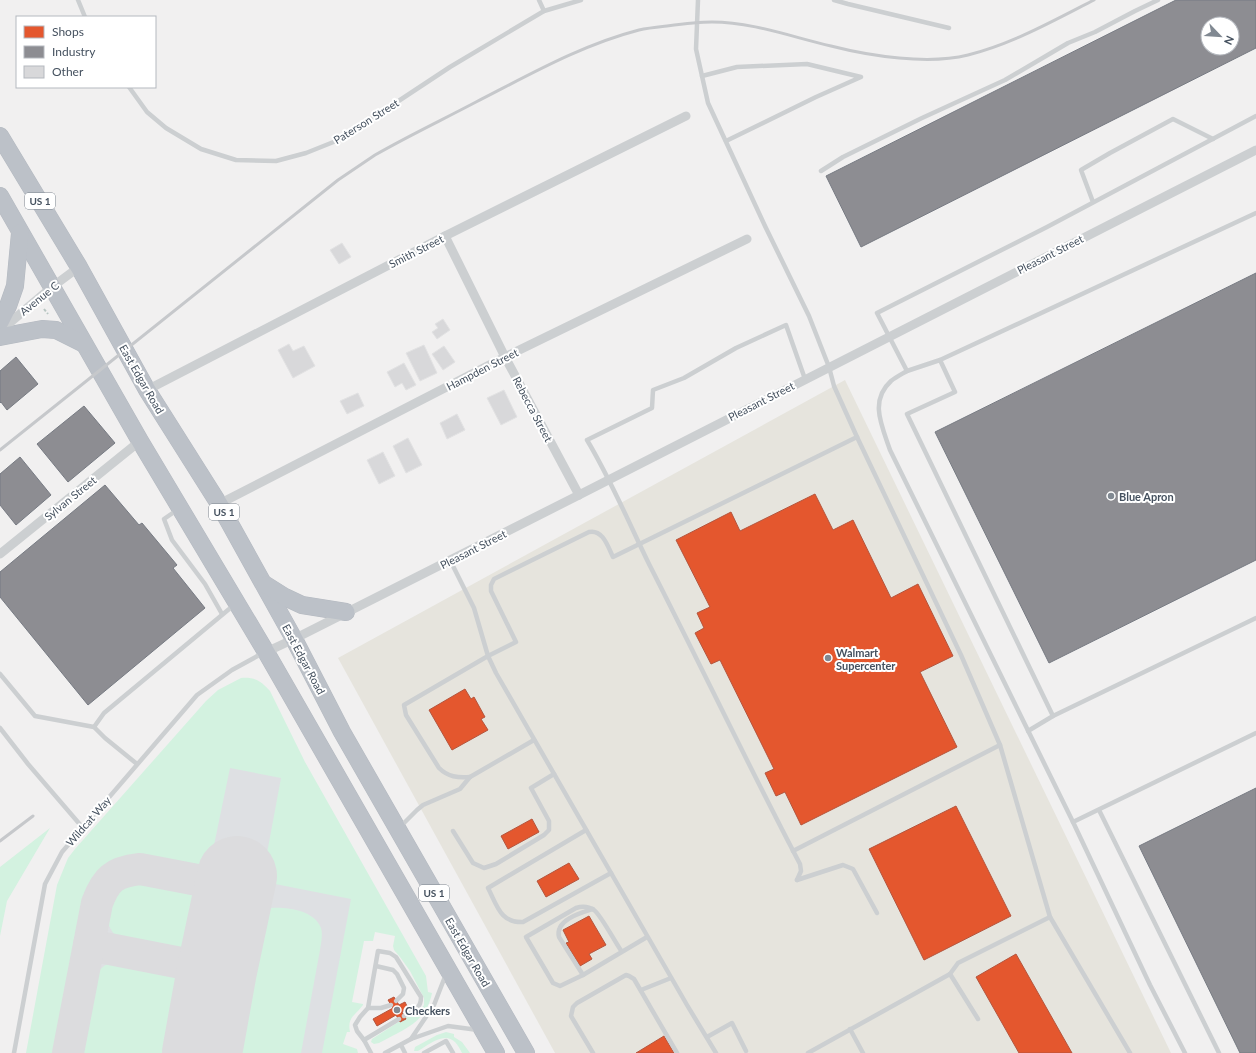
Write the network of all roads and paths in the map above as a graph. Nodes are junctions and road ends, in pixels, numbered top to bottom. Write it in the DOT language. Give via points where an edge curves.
graph roads {
  1 [pos="78,0"];
  2 [pos="539,0"];
  3 [pos="581,0"];
  4 [pos="698,0"];
  5 [pos="834,0"];
  6 [pos="1158,0"];
  7 [pos="544,12"];
  8 [pos="85,16"];
  9 [pos="949,28"];
  10 [pos="702,76"];
  11 [pos="130,88"];
  12 [pos="686,116"];
  13 [pos="1256,116"];
  14 [pos="0,136"];
  15 [pos="1213,138"];
  16 [pos="726,141"];
  17 [pos="1256,150"];
  18 [pos="821,171"];
  19 [pos="0,196"];
  20 [pos="1093,202"];
  21 [pos="1256,213"];
  22 [pos="20,233"];
  23 [pos="445,236"];
  24 [pos="747,239"];
  25 [pos="79,267"];
  26 [pos="52,287"];
  27 [pos="0,322"];
  28 [pos="0,331"];
  29 [pos="889,336"];
  30 [pos="0,337"];
  31 [pos="84,344"];
  32 [pos="505,357"];
  33 [pos="940,360"];
  34 [pos="829,367"];
  35 [pos="907,371"];
  36 [pos="805,379"];
  37 [pos="148,390"];
  38 [pos="857,437"];
  39 [pos="140,441"];
  40 [pos="608,480"];
  41 [pos="579,495"];
  42 [pos="219,504"];
  43 [pos="180,508"];
  44 [pos="640,545"];
  45 [pos="0,554"];
  46 [pos="450,560"];
  47 [pos="264,585"];
  48 [pos="237,603"];
  49 [pos="346,612"];
  50 [pos="222,614"];
  51 [pos="1256,618"];
  52 [pos="294,639"];
  53 [pos="266,652"];
  54 [pos="488,656"];
  55 [pos="0,674"];
  56 [pos="1053,716"];
  57 [pos="94,727"];
  58 [pos="0,728"];
  59 [pos="1028,731"];
  60 [pos="1256,733"];
  61 [pos="534,740"];
  62 [pos="1000,745"];
  63 [pos="138,764"];
  64 [pos="554,774"];
  65 [pos="470,777"];
  66 [pos="1099,810"];
  67 [pos="1073,822"];
  68 [pos="83,828"];
  69 [pos="398,829"];
  70 [pos="586,830"];
  71 [pos="453,831"];
  72 [pos="794,851"];
  73 [pos="611,873"];
  74 [pos="593,909"];
  75 [pos="877,913"];
  76 [pos="1050,917"];
  77 [pos="648,937"];
  78 [pos="622,952"];
  79 [pos="376,966"];
  80 [pos="448,969"];
  81 [pos="950,974"];
  82 [pos="582,975"];
  83 [pos="671,978"];
  84 [pos="640,990"];
  85 [pos="396,1001"];
  86 [pos="391,1005"];
  87 [pos="368,1008"];
  88 [pos="404,1016"];
  89 [pos="399,1019"];
  90 [pos="978,1019"];
  91 [pos="850,1029"];
  92 [pos="483,1030"];
  93 [pos="707,1037"];
  94 [pos="411,1039"];
  95 [pos="364,1040"];
  96 [pos="401,1045"];
  97 [pos="746,1051"];
  98 [pos="14,1053"];
  99 [pos="371,1053"];
  100 [pos="385,1053"];
  101 [pos="405,1053"];
  102 [pos="424,1053"];
  103 [pos="453,1053"];
  104 [pos="496,1053"];
  105 [pos="526,1053"];
  106 [pos="593,1053"];
  107 [pos="677,1053"];
  108 [pos="716,1053"];
  109 [pos="808,1053"];
  110 [pos="863,1053"];
  111 [pos="1130,1053"];
  112 [pos="1185,1053"];
  113 [pos="1220,1053"];
  1 -- 8 [label="lane"];
  2 -- 7 [label="lane"];
  3 -- 7 [label="lane, Paterson Street"];
  4 -- 10 [label="lane" via="696,49"];
  5 -- 9 [label="lane"];
  6 -- 18 [label="lane" via="1068,43 1005,80 843,157"];
  7 -- 11 [label="lane, Paterson Street" via="450,67 341,140 276,161 236,160 200,149 166,128 147,112"];
  10 -- 16 [label="lane" via="708,104"];
  10 -- 16 [label="lane" via="737,67 807,64 861,77"];
  12 -- 23 [label="street, Smith Street"];
  13 -- 15 [label="lane"];
  14 -- 25 [label="highway, US 1"];
  15 -- 20 [label="lane"];
  15 -- 20 [label="lane" via="1173,119 1081,170"];
  16 -- 34 [label="lane" via="809,316"];
  17 -- 29 [label="street, Pleasant Street"];
  19 -- 22 [label="highway, US 1"];
  20 -- 29 [label="lane" via="877,313"];
  21 -- 33 [label="lane"];
  22 -- 26 [label="highway, US 1"];
  22 -- 27 [label="highway" via="15,286"];
  23 -- 32 [label="street, Rebecca Street"];
  23 -- 37 [label="street, Smith Street"];
  24 -- 32 [label="street, Hampden Street"];
  25 -- 26 [label="street, Avenue C"];
  25 -- 37 [label="highway, East Edgar Road / US 1"];
  26 -- 28 [label="street, Avenue C"];
  26 -- 31 [label="highway, US 1"];
  29 -- 34 [label="street, Pleasant Street"];
  29 -- 35 [label="lane"];
  30 -- 31 [label="highway" via="42,329 56,330"];
  31 -- 39 [label="highway, US 1"];
  32 -- 41 [label="street, Rebecca Street"];
  32 -- 42 [label="street, Hampden Street"];
  33 -- 35 [label="lane"];
  33 -- 56 [label="lane" via="955,392 907,414"];
  34 -- 36 [label="street, Pleasant Street"];
  34 -- 38 [label="lane" via="834,386"];
  35 -- 59 [label="lane" via="892,381 882,393 878,405 880,421 890,450"];
  36 -- 40 [label="street, Pleasant Street"];
  36 -- 40 [label="lane" via="786,325 742,345 684,378 653,390 652,408 587,440"];
  37 -- 42 [label="highway, East Edgar Road / US 1"];
  38 -- 44 [label="lane"];
  38 -- 62 [label="lane" via="961,655"];
  39 -- 43 [label="highway, US 1"];
  39 -- 45 [label="street, Sylvan Street"];
  40 -- 41 [label="street, Pleasant Street"];
  40 -- 44 [label="lane"];
  41 -- 46 [label="street, Pleasant Street"];
  42 -- 47 [label="highway, East Edgar Road / US 1"];
  43 -- 48 [label="highway, US 1"];
  43 -- 50 [label="lane" via="164,519 172,540 205,584"];
  44 -- 54 [label="lane" via="613,557 602,535 593,531 496,578 491,585 491,591 516,642"];
  44 -- 72 [label="lane"];
  46 -- 49 [label="street, Pleasant Street"];
  46 -- 54 [label="lane" via="474,608"];
  47 -- 49 [label="highway" via="302,605"];
  47 -- 52 [label="highway, East Edgar Road / US 1"];
  48 -- 50 [label="lane"];
  48 -- 53 [label="highway, US 1"];
  49 -- 52 [label="street, Pleasant Street"];
  50 -- 57 [label="lane" via="104,713"];
  51 -- 56 [label="lane"];
  52 -- 53 [label="street, Pleasant Street"];
  52 -- 69 [label="highway, East Edgar Road / US 1" via="342,732"];
  53 -- 63 [label="lane, Wildcat Way" via="232,670 197,695"];
  53 -- 80 [label="highway, US 1"];
  54 -- 61 [label="lane"];
  54 -- 65 [label="lane" via="404,705 406,715 444,774"];
  55 -- 57 [label="lane" via="35,716"];
  56 -- 59 [label="lane"];
  57 -- 63 [label="lane"];
  58 -- 68 [label="lane"];
  59 -- 67 [label="lane"];
  60 -- 66 [label="lane"];
  61 -- 64 [label="lane"];
  61 -- 65 [label="lane"];
  62 -- 72 [label="lane"];
  62 -- 76 [label="lane"];
  63 -- 68 [label="lane, Wildcat Way"];
  64 -- 70 [label="lane"];
  64 -- 71 [label="lane" via="531,788 549,821 549,830 496,864 484,868 473,863"];
  65 -- 69 [label="lane" via="460,789 423,805"];
  66 -- 67 [label="lane"];
  66 -- 113 [label="lane"];
  67 -- 112 [label="lane"];
  68 -- 98 [label="lane, Wildcat Way" via="62,852 45,884"];
  69 -- 105 [label="highway, East Edgar Road / US 1"];
  70 -- 73 [label="lane"];
  70 -- 73 [label="lane" via="488,888 504,917 515,922 523,922"];
  72 -- 75 [label="lane" via="801,871 797,880 843,864 853,869"];
  73 -- 77 [label="lane"];
  74 -- 78 [label="lane"];
  74 -- 82 [label="lane" via="563,922 558,933"];
  74 -- 82 [label="lane" via="584,906 576,908 526,937 554,984 562,986"];
  76 -- 81 [label="lane" via="958,963"];
  76 -- 111 [label="lane"];
  77 -- 78 [label="lane"];
  77 -- 83 [label="lane"];
  78 -- 82 [label="lane"];
  79 -- 85 [label="lane" via="393,970 397,974 404,988 400,999"];
  79 -- 87 [label="lane"];
  79 -- 88 [label="lane" via="378,951 396,957 421,997 419,1008"];
  80 -- 92 [label="highway, US 1"];
  80 -- 94 [label="lane" via="434,1005"];
  81 -- 90 [label="lane"];
  81 -- 91 [label="lane"];
  83 -- 84 [label="lane"];
  83 -- 93 [label="lane"];
  84 -- 106 [label="lane" via="632,977 626,975 573,1007 571,1016"];
  84 -- 107 [label="lane"];
  86 -- 87 [label="lane"];
  87 -- 95 [label="lane" via="355,1025"];
  89 -- 95 [label="lane"];
  91 -- 109 [label="lane"];
  91 -- 110 [label="lane"];
  92 -- 94 [label="lane" via="448,1026"];
  92 -- 104 [label="highway, US 1"];
  93 -- 97 [label="lane" via="732,1023"];
  93 -- 108 [label="lane"];
  94 -- 96 [label="lane"];
  95 -- 99 [label="lane"];
  96 -- 100 [label="lane"];
  96 -- 101 [label="lane"];
  102 -- 103 [label="lane" via="446,1041"];
}
